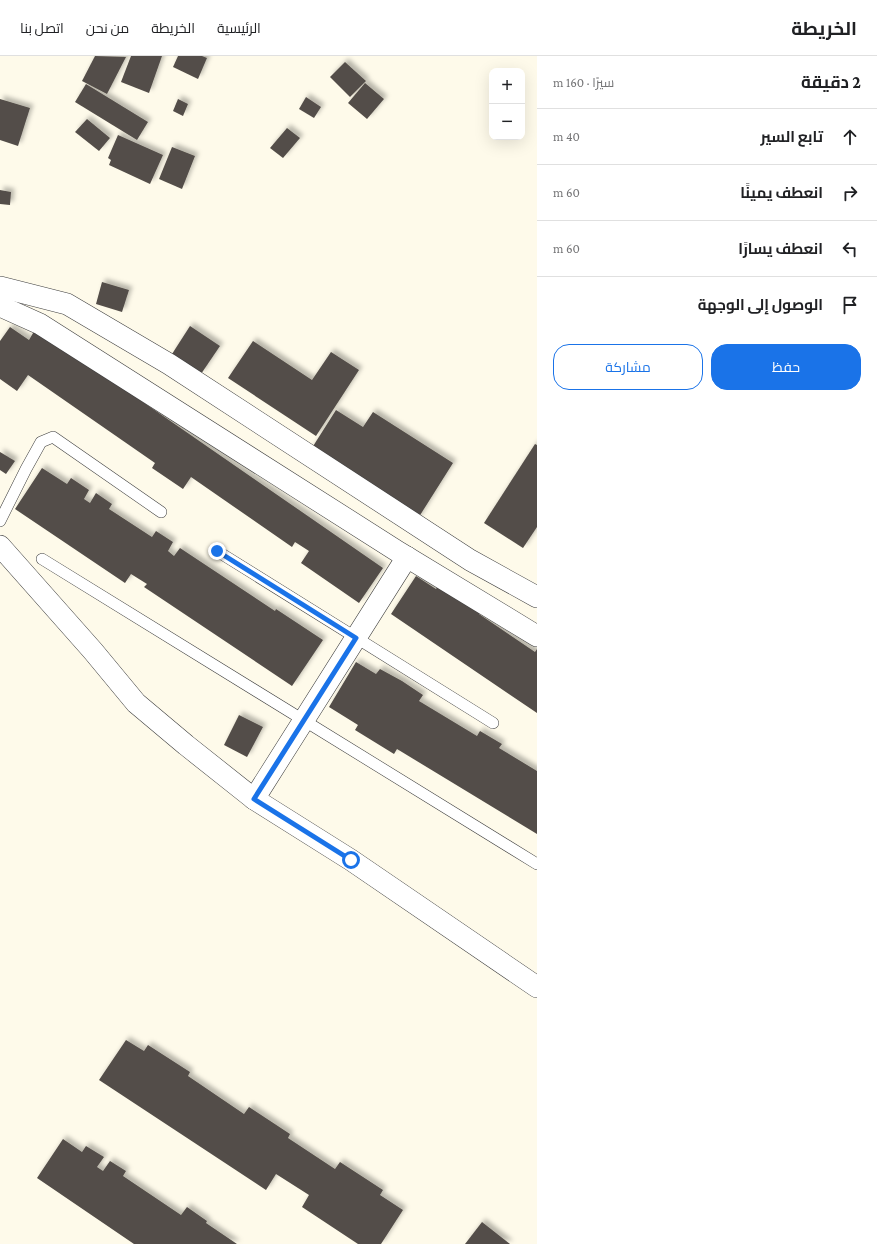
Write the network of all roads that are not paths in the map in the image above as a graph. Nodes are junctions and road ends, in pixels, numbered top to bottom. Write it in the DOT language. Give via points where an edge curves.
graph roads {
  1 [pos="0,287"];
  2 [pos="0,306"];
  3 [pos="162,512"];
  4 [pos="0,521"];
  5 [pos="0,546"];
  6 [pos="217,551"];
  7 [pos="407,557"];
  8 [pos="42,560"];
  9 [pos="537,597"];
  10 [pos="537,636"];
  11 [pos="356,638"];
  12 [pos="304,720"];
  13 [pos="494,723"];
  14 [pos="254,799"];
  15 [pos="537,864"];
  16 [pos="537,987"];
  1 -- 9 [label="street" via="67,304 169,364 470,560"];
  2 -- 7 [label="street" via="40,324"];
  3 -- 4 [label="lane" via="53,437 41,442"];
  5 -- 14 [label="street" via="93,650 136,703"];
  6 -- 11 [label="lane"];
  7 -- 10 [label="street"];
  7 -- 11 [label="street"];
  8 -- 12 [label="lane"];
  11 -- 12 [label="street"];
  11 -- 13 [label="lane"];
  12 -- 14 [label="street"];
  12 -- 15 [label="lane"];
  14 -- 16 [label="street" via="351,860"];
}
